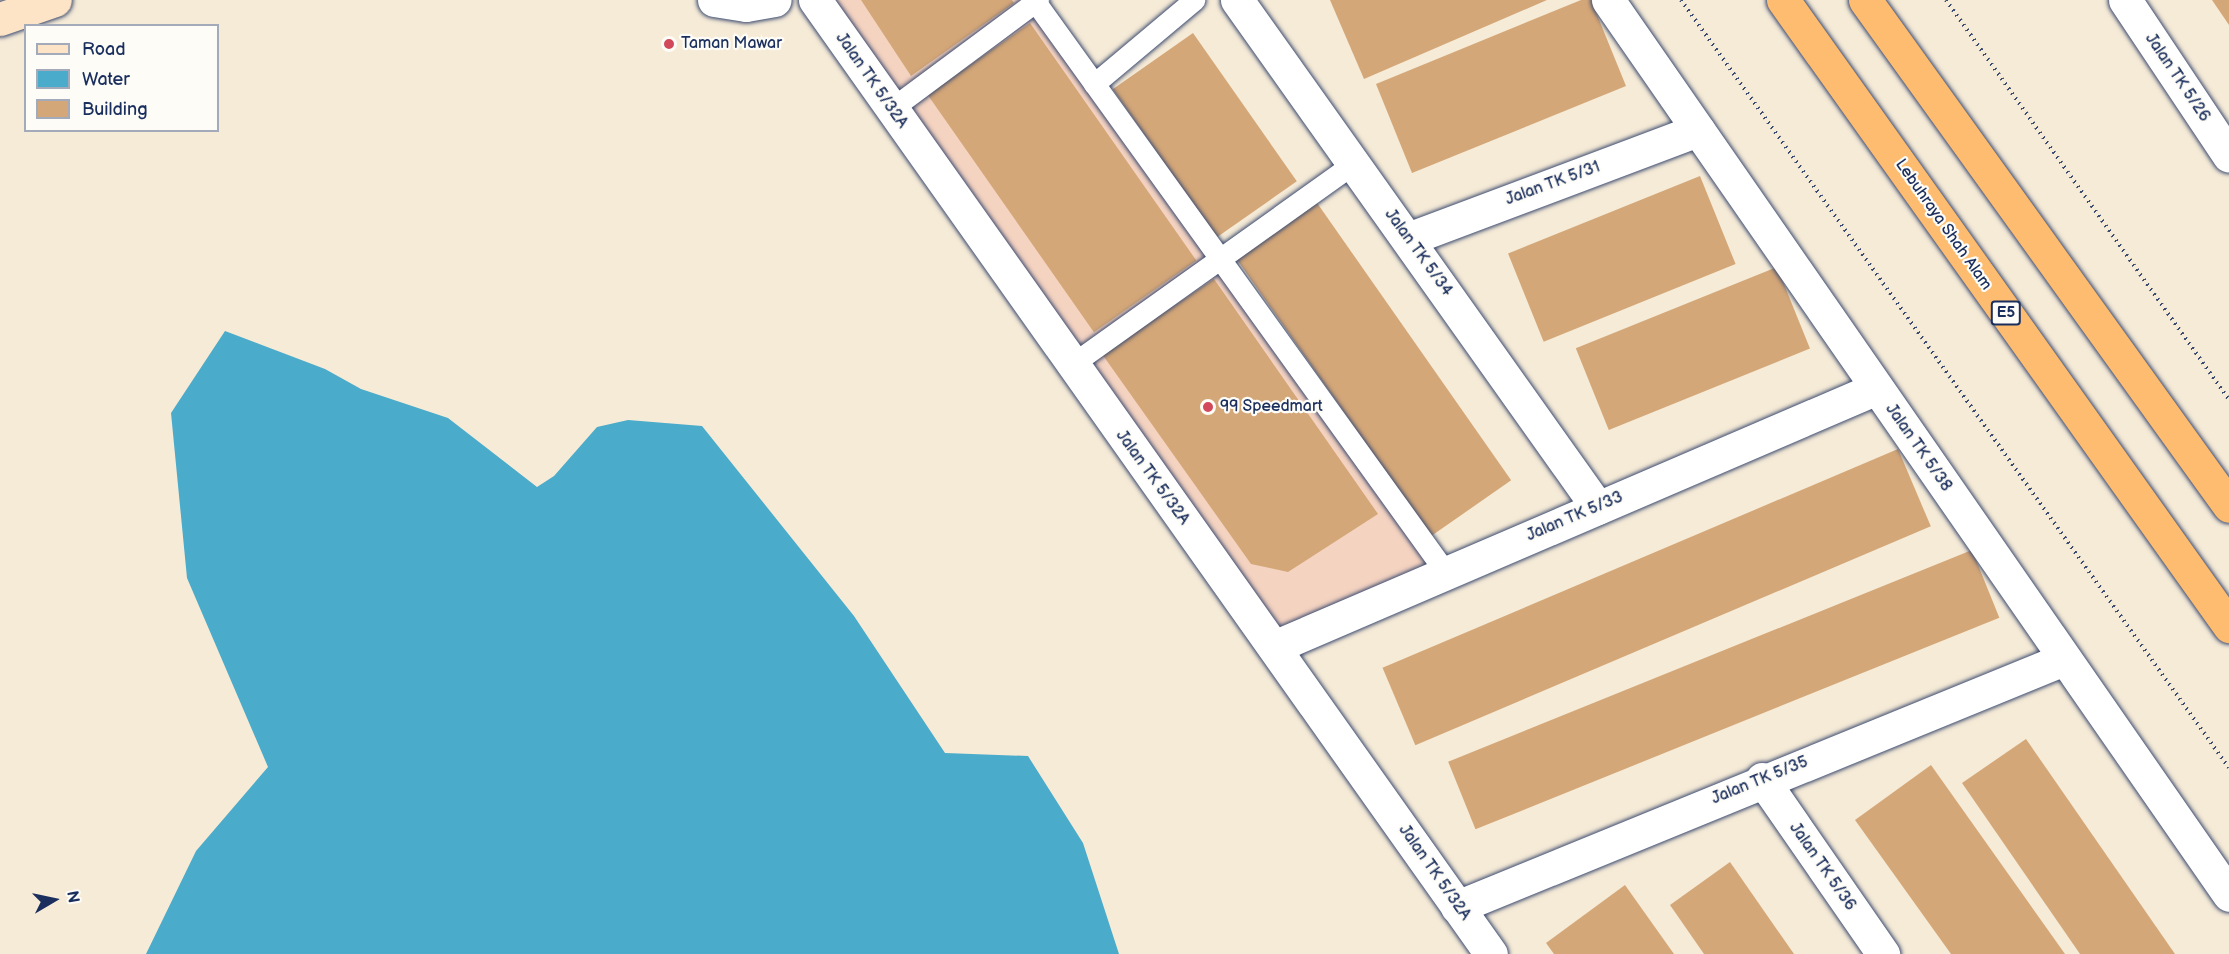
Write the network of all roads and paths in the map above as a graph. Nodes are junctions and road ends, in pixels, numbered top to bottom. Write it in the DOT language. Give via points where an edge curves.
graph roads {
  1 [pos="55,0"];
  2 [pos="714,0"];
  3 [pos="775,0"];
  4 [pos="815,0"];
  5 [pos="1194,0"];
  6 [pos="1237,0"];
  7 [pos="1608,0"];
  8 [pos="1681,0"];
  9 [pos="1783,0"];
  10 [pos="1865,0"];
  11 [pos="1946,0"];
  12 [pos="2125,0"];
  13 [pos="1036,1"];
  14 [pos="0,19"];
  15 [pos="1094,84"];
  16 [pos="891,109"];
  17 [pos="1698,130"];
  18 [pos="2229,156"];
  19 [pos="1354,163"];
  20 [pos="1408,239"];
  21 [pos="1220,258"];
  22 [pos="1071,365"];
  23 [pos="1877,388"];
  24 [pos="2229,399"];
  25 [pos="2229,506"];
  26 [pos="1598,508"];
  27 [pos="1446,573"];
  28 [pos="2229,626"];
  29 [pos="1274,647"];
  30 [pos="2064,658"];
  31 [pos="2229,768"];
  32 [pos="1762,779"];
  33 [pos="2229,895"];
  34 [pos="1457,907"];
  35 [pos="1491,954"];
  36 [pos="1883,954"];
  1 -- 14 [label="street"];
  2 -- 3 [label="street" via="746,5"];
  4 -- 16 [label="street, Jalan TK 5/32A"];
  5 -- 15 [label="lane"];
  6 -- 19 [label="street, Jalan TK 5/34"];
  7 -- 17 [label="street, Jalan TK 5/38"];
  8 -- 31 [label="path"];
  9 -- 28 [label="highway, Lebuhraya Shah Alam / E5"];
  10 -- 25 [label="highway"];
  11 -- 24 [label="path"];
  12 -- 18 [label="street, Jalan TK 5/26"];
  13 -- 15 [label="lane"];
  13 -- 16 [label="lane"];
  15 -- 21 [label="lane"];
  16 -- 22 [label="street, Jalan TK 5/32A"];
  17 -- 20 [label="street, Jalan TK 5/31"];
  17 -- 23 [label="street, Jalan TK 5/38"];
  19 -- 20 [label="street, Jalan TK 5/34"];
  19 -- 21 [label="lane"];
  20 -- 26 [label="street, Jalan TK 5/34"];
  21 -- 22 [label="lane"];
  21 -- 27 [label="lane"];
  22 -- 29 [label="street, Jalan TK 5/32A"];
  23 -- 26 [label="street, Jalan TK 5/33"];
  23 -- 30 [label="street, Jalan TK 5/38"];
  26 -- 27 [label="street, Jalan TK 5/33"];
  27 -- 29 [label="street, Jalan TK 5/33"];
  29 -- 34 [label="street, Jalan TK 5/32A"];
  30 -- 32 [label="street, Jalan TK 5/35"];
  30 -- 33 [label="street, Jalan TK 5/38"];
  32 -- 34 [label="street, Jalan TK 5/35"];
  32 -- 36 [label="street, Jalan TK 5/36"];
  34 -- 35 [label="street, Jalan TK 5/32A"];
}
